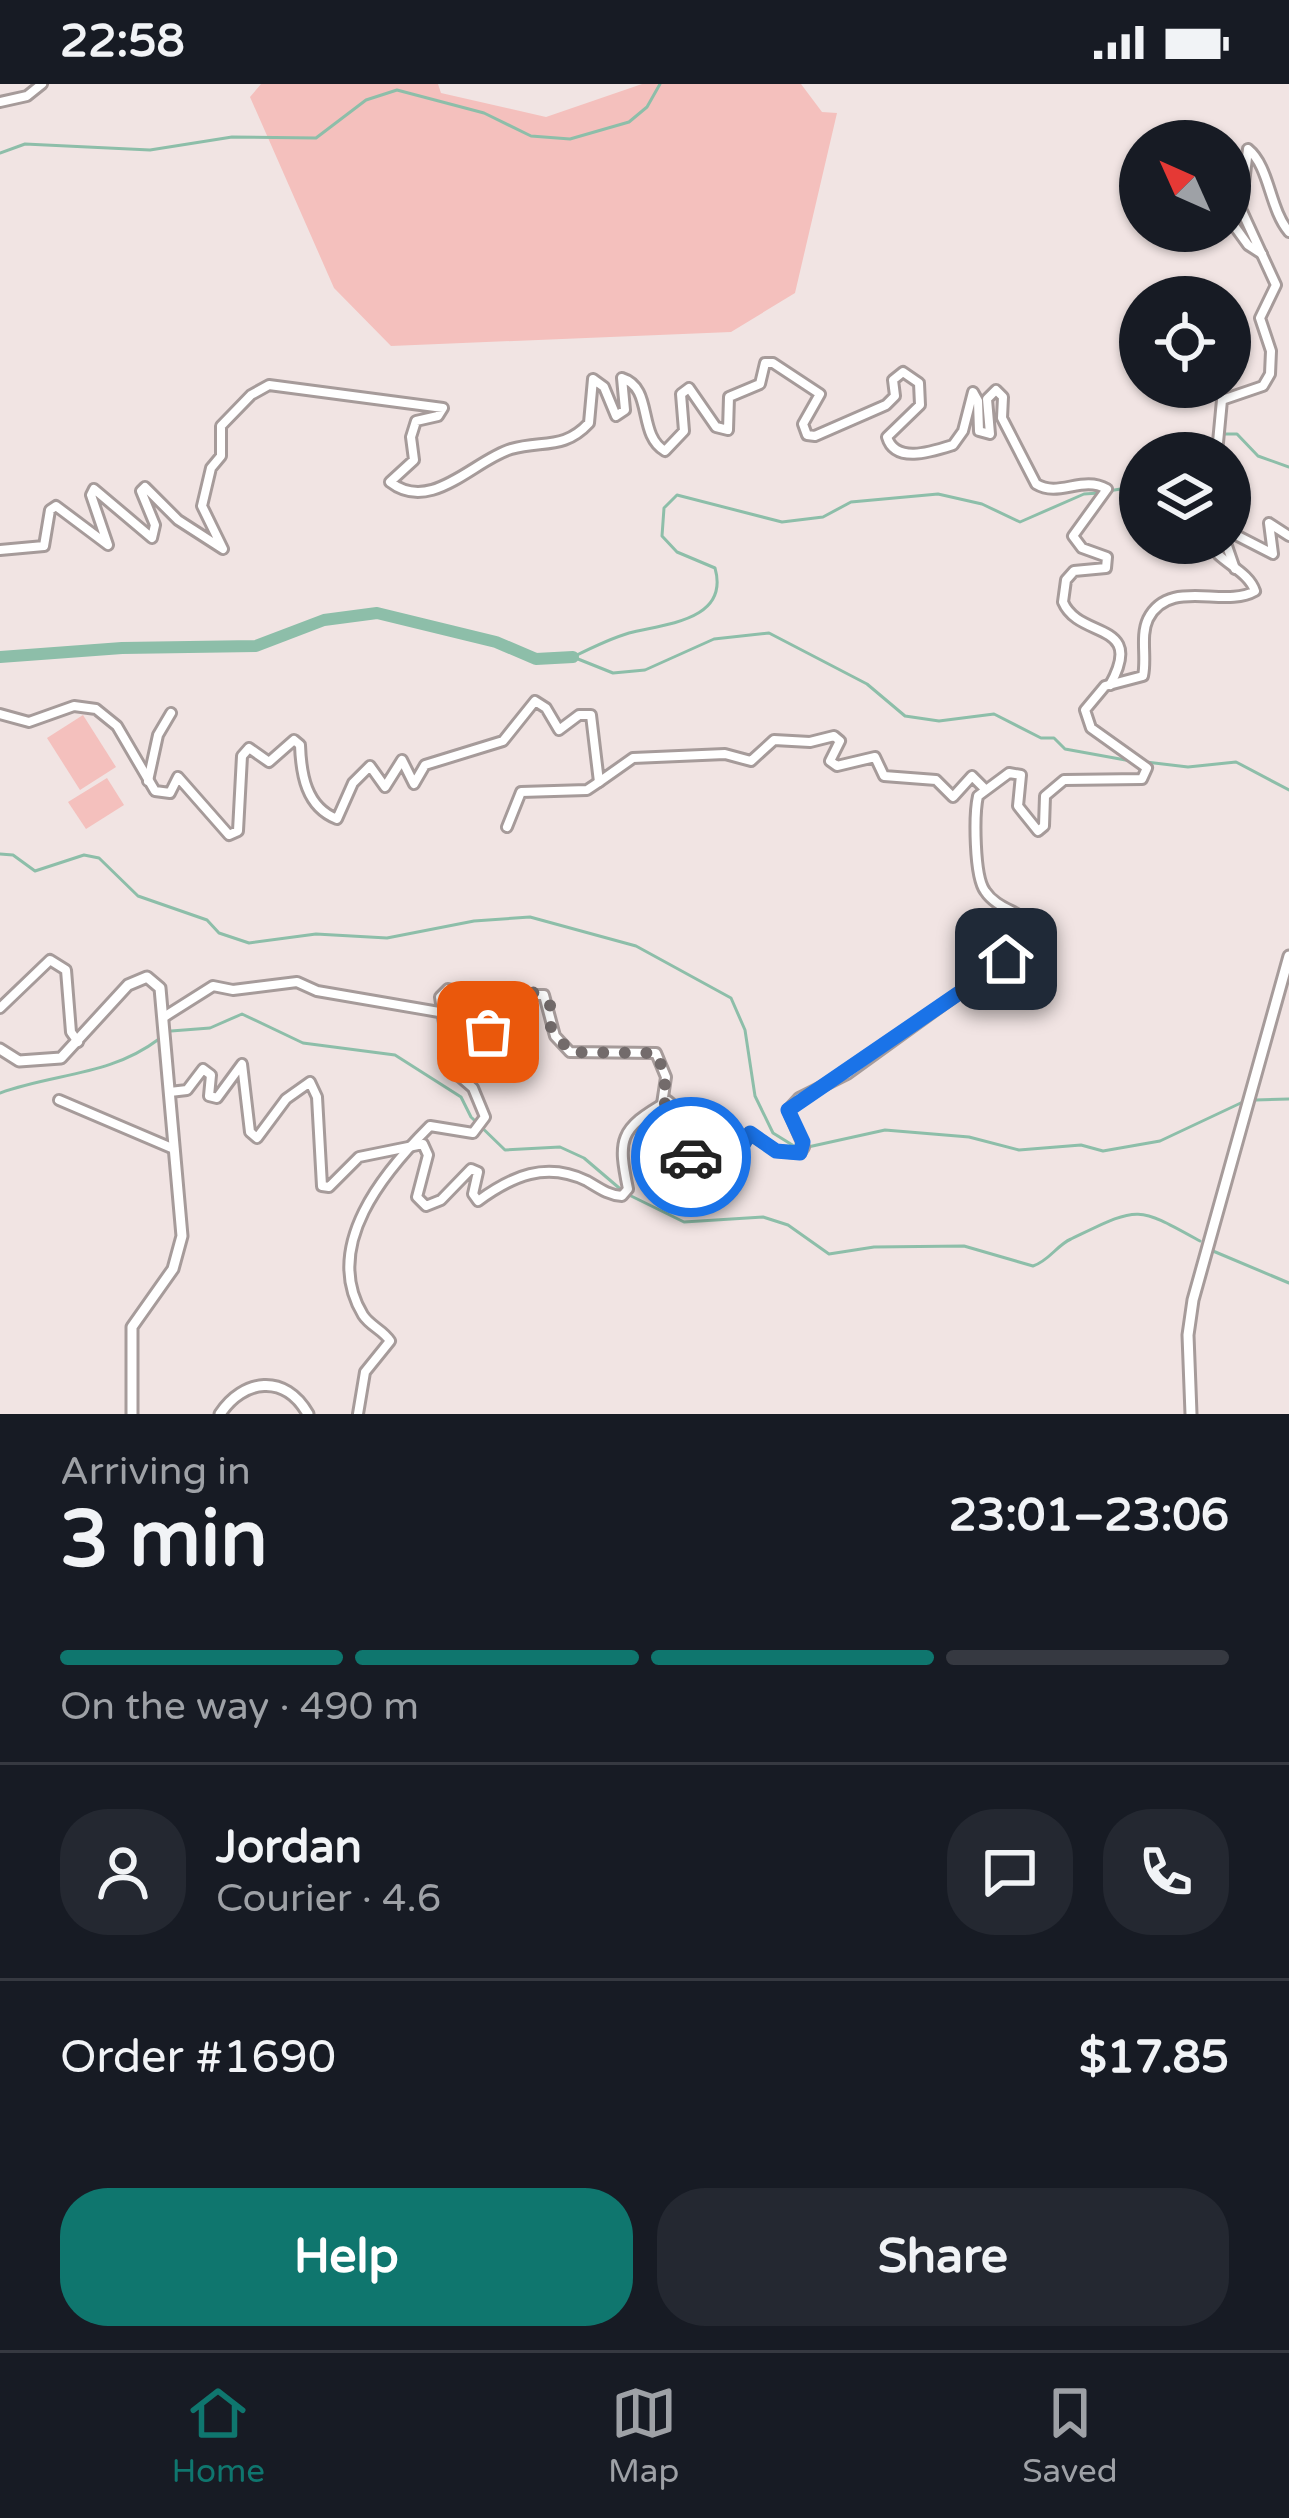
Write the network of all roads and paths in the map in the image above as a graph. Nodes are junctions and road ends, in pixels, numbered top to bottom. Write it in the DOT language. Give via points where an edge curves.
graph roads {
  1 [pos="43,84"];
  2 [pos="0,102"];
  3 [pos="1289,232"];
  4 [pos="1251,247"];
  5 [pos="1263,254"];
  6 [pos="1219,432"];
  7 [pos="1289,536"];
  8 [pos="1251,543"];
  9 [pos="0,550"];
  10 [pos="1228,564"];
  11 [pos="1233,564"];
  12 [pos="1235,571"];
  13 [pos="1110,685"];
  14 [pos="171,713"];
  15 [pos="0,714"];
  16 [pos="147,782"];
  17 [pos="599,782"];
  18 [pos="984,788"];
  19 [pos="507,827"];
  20 [pos="1289,956"];
  21 [pos="0,1008"];
  22 [pos="439,1012"];
  23 [pos="164,1017"];
  24 [pos="78,1042"];
  25 [pos="0,1049"];
  26 [pos="170,1092"];
  27 [pos="59,1100"];
  28 [pos="662,1103"];
  29 [pos="406,1145"];
  30 [pos="175,1150"];
  31 [pos="131,1414"];
  32 [pos="220,1414"];
  33 [pos="308,1414"];
  34 [pos="358,1414"];
  35 [pos="1192,1414"];
  1 -- 2 [label="street"];
  3 -- 5 [label="street" via="1248,148 1241,209"];
  4 -- 5 [label="street"];
  5 -- 6 [label="street" via="1276,285 1260,318 1270,374 1258,388 1222,400"];
  7 -- 8 [label="street" via="1274,522 1273,554"];
  9 -- 13 [label="street" via="44,547 56,506 108,545 94,489 152,538 145,487 221,550 202,506 224,420 269,385 442,408 416,422 414,460 390,482 432,489 506,450 572,440 589,423 593,379 616,416 625,410 622,378 631,381 665,452 684,431 683,390 728,430 726,403 760,384 765,363 820,394 803,424 815,436 886,406 897,374 919,383 920,405 887,437 902,454 953,445 973,392 979,430 990,434 987,399 996,390 1036,484 1053,490 1084,481 1107,489 1073,536 1107,556 1106,568 1074,571 1064,602 1076,619 1106,630 1119,645"];
  10 -- 12 [label="street"];
  11 -- 12 [label="street"];
  12 -- 13 [label="street" via="1255,591 1169,600 1148,618 1143,676"];
  13 -- 18 [label="street" via="1090,700 1085,719 1147,768 1142,779 1064,780 1045,796 1038,831 1018,806 1021,775 1009,772"];
  14 -- 16 [label="street"];
  15 -- 16 [label="street" via="29,722 74,706 96,709 126,738"];
  16 -- 17 [label="street" via="164,796 178,777 233,834 245,750 269,762 294,740 301,745 300,778 337,819 370,766 385,787 402,760 415,784 425,765 512,736 535,701 559,730 591,715"];
  17 -- 18 [label="street" via="633,758 725,754 751,761 774,740 834,736 840,741 830,761 837,766 875,757 884,776 936,780 953,797 973,776"];
  17 -- 19 [label="street" via="586,790 521,792"];
  18 -- 28 [label="street" via="974,825 980,881 986,895 1031,922 1039,938 1034,956 987,964 847,1074 799,1098 788,1110 800,1153 776,1151 750,1133 715,1192 700,1183 674,1104"];
  20 -- 35 [label="main road" via="1193,1300"];
  21 -- 24 [label="street" via="54,961 68,974 70,1032"];
  22 -- 23 [label="street" via="297,982 213,986"];
  22 -- 28 [label="street" via="440,997 457,989 476,1026 488,1032 516,995 544,995 551,1028 570,1052 656,1053 666,1077"];
  22 -- 29 [label="street" via="451,1069 473,1088 484,1118 472,1133 430,1126"];
  23 -- 24 [label="main road" via="154,980 135,981"];
  23 -- 26 [label="main road"];
  24 -- 25 [label="main road" via="54,1061 20,1061"];
  26 -- 29 [label="street" via="187,1090 203,1070 212,1075 209,1096 217,1098 242,1064 257,1138 286,1099 314,1084 325,1187 359,1157"];
  26 -- 30 [label="main road"];
  27 -- 30 [label="street"];
  28 -- 29 [label="street" via="619,1149 628,1189 622,1196 546,1171 507,1180 478,1202 478,1172 471,1169 441,1199 421,1205 429,1150"];
  29 -- 34 [label="street" via="376,1186 358,1231 351,1282 362,1313 390,1341 365,1372"];
  30 -- 31 [label="main road" via="181,1244 132,1327"];
  32 -- 33 [label="main road" via="240,1389 263,1384 285,1388"];
}
